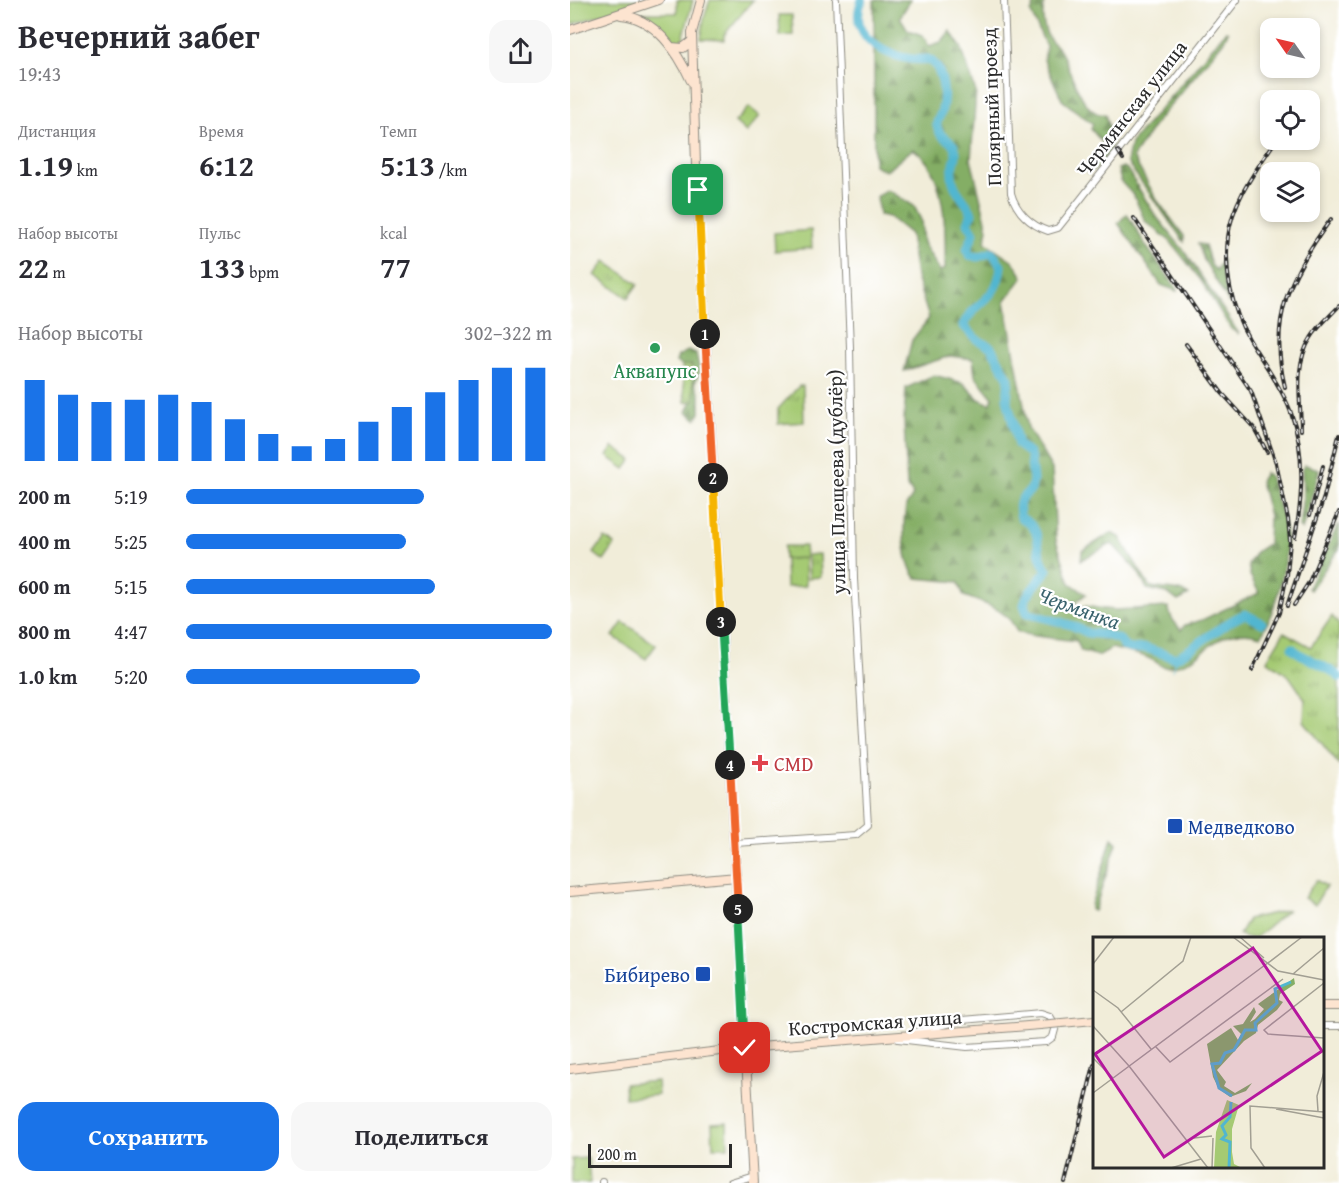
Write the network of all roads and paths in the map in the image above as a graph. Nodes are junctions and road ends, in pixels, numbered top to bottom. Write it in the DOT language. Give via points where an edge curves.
graph roads {
  1 [pos="659,0"];
  2 [pos="701,0"];
  3 [pos="836,0"];
  4 [pos="1004,0"];
  5 [pos="1237,0"];
  6 [pos="621,15"];
  7 [pos="570,30"];
  8 [pos="692,41"];
  9 [pos="671,47"];
  10 [pos="693,85"];
  11 [pos="1048,231"];
  12 [pos="735,843"];
  13 [pos="737,877"];
  14 [pos="570,892"];
  15 [pos="1324,1006"];
  16 [pos="1339,1006"];
  17 [pos="1093,1020"];
  18 [pos="889,1039"];
  19 [pos="872,1040"];
  20 [pos="745,1048"];
  21 [pos="570,1069"];
  22 [pos="753,1180"];
  23 [pos="730,1183"];
  1 -- 6 [label="main road"];
  2 -- 8 [label="main road"];
  3 -- 12 [label="street, улица Плещеева (дублёр)" via="850,347 854,579 868,825 856,835"];
  4 -- 11 [label="street, Полярный проезд" via="1011,193 1022,213"];
  5 -- 11 [label="street, Чермянская улица" via="1058,228"];
  6 -- 7 [label="main road"];
  6 -- 9 [label="main road" via="634,16"];
  8 -- 9 [label="main road" via="683,48"];
  8 -- 10 [label="main road"];
  9 -- 10 [label="main road"];
  10 -- 12 [label="main road"];
  12 -- 13 [label="main road"];
  13 -- 14 [label="main road"];
  13 -- 20 [label="main road"];
  15 -- 16 [label="main road"];
  17 -- 18 [label="main road, Костромская улица, bridge"];
  18 -- 19 [label="main road, Костромская улица"];
  18 -- 19 [label="street" via="967,1047 1046,1042 1053,1037 1056,1026 1050,1016 1032,1014 962,1020"];
  19 -- 20 [label="main road, Костромская улица"];
  20 -- 21 [label="main road, Костромская улица"];
  20 -- 22 [label="main road"];
  22 -- 23 [label="street"];
}
